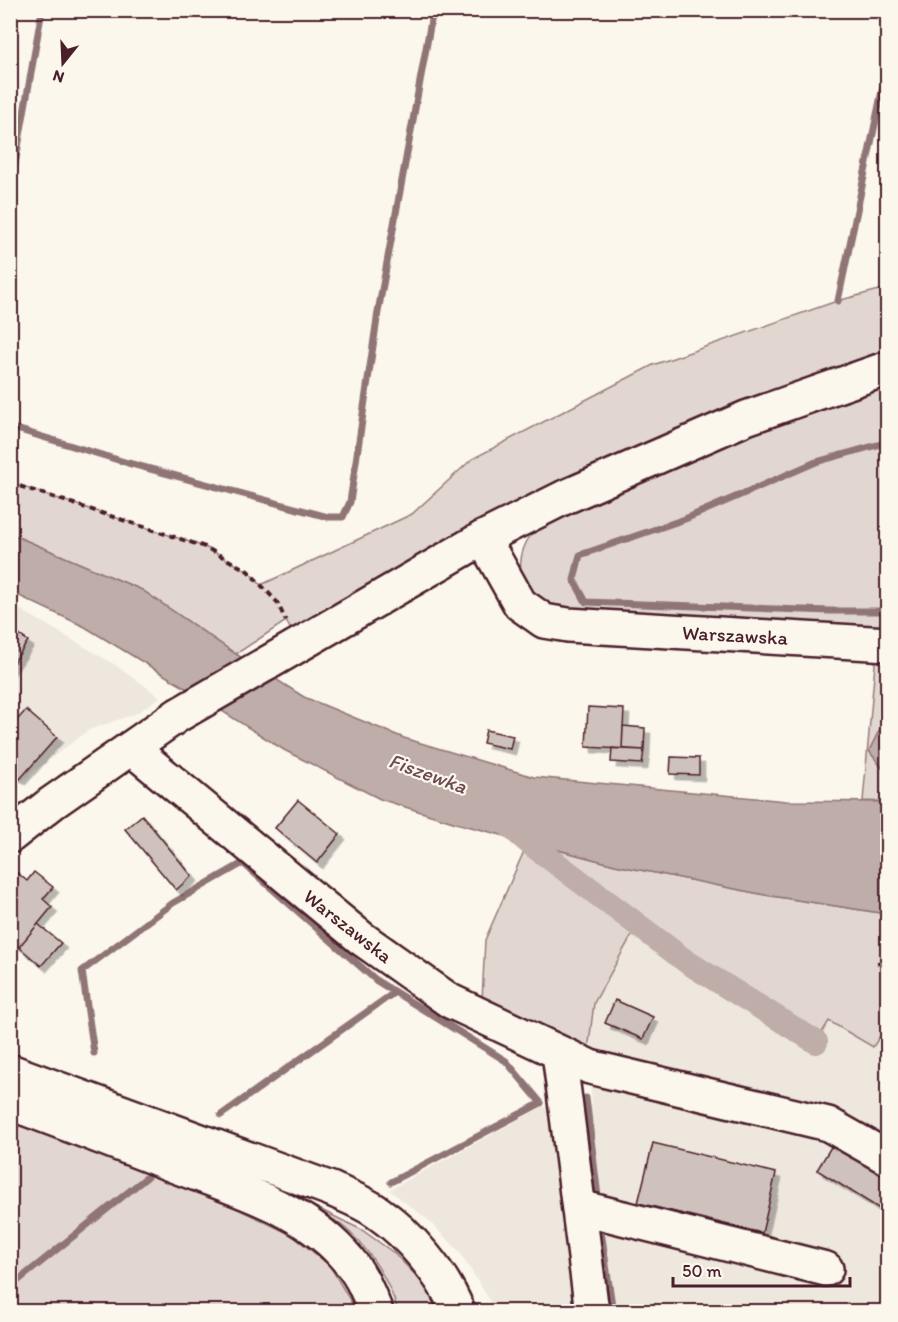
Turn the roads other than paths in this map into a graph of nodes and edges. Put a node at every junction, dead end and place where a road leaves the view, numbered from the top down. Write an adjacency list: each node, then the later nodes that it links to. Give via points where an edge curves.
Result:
1 (888, 368): 2 (main road, via 746,418 563,498)
2 (483, 538): 3 (main road, Warszawska, via 520,604 544,621); 4 (main road, via 289,641)
3 (888, 644)
4 (131, 748): 5 (main road); 6 (main road, Warszawska, via 361,938 450,1001)
5 (15, 823)
6 (559, 1053): 9 (main road, Warszawska, via 590,1067 828,1124); 10 (main road)
7 (10, 1071): 13 (main road, via 331,1188 376,1212 432,1266)
8 (10, 1103): 12 (main road, via 292,1214 341,1251 363,1278)
9 (888, 1158)
10 (579, 1207): 11 (main road); 14 (main road)
11 (826, 1269)
12 (376, 1311)
13 (458, 1311)
14 (592, 1311)

